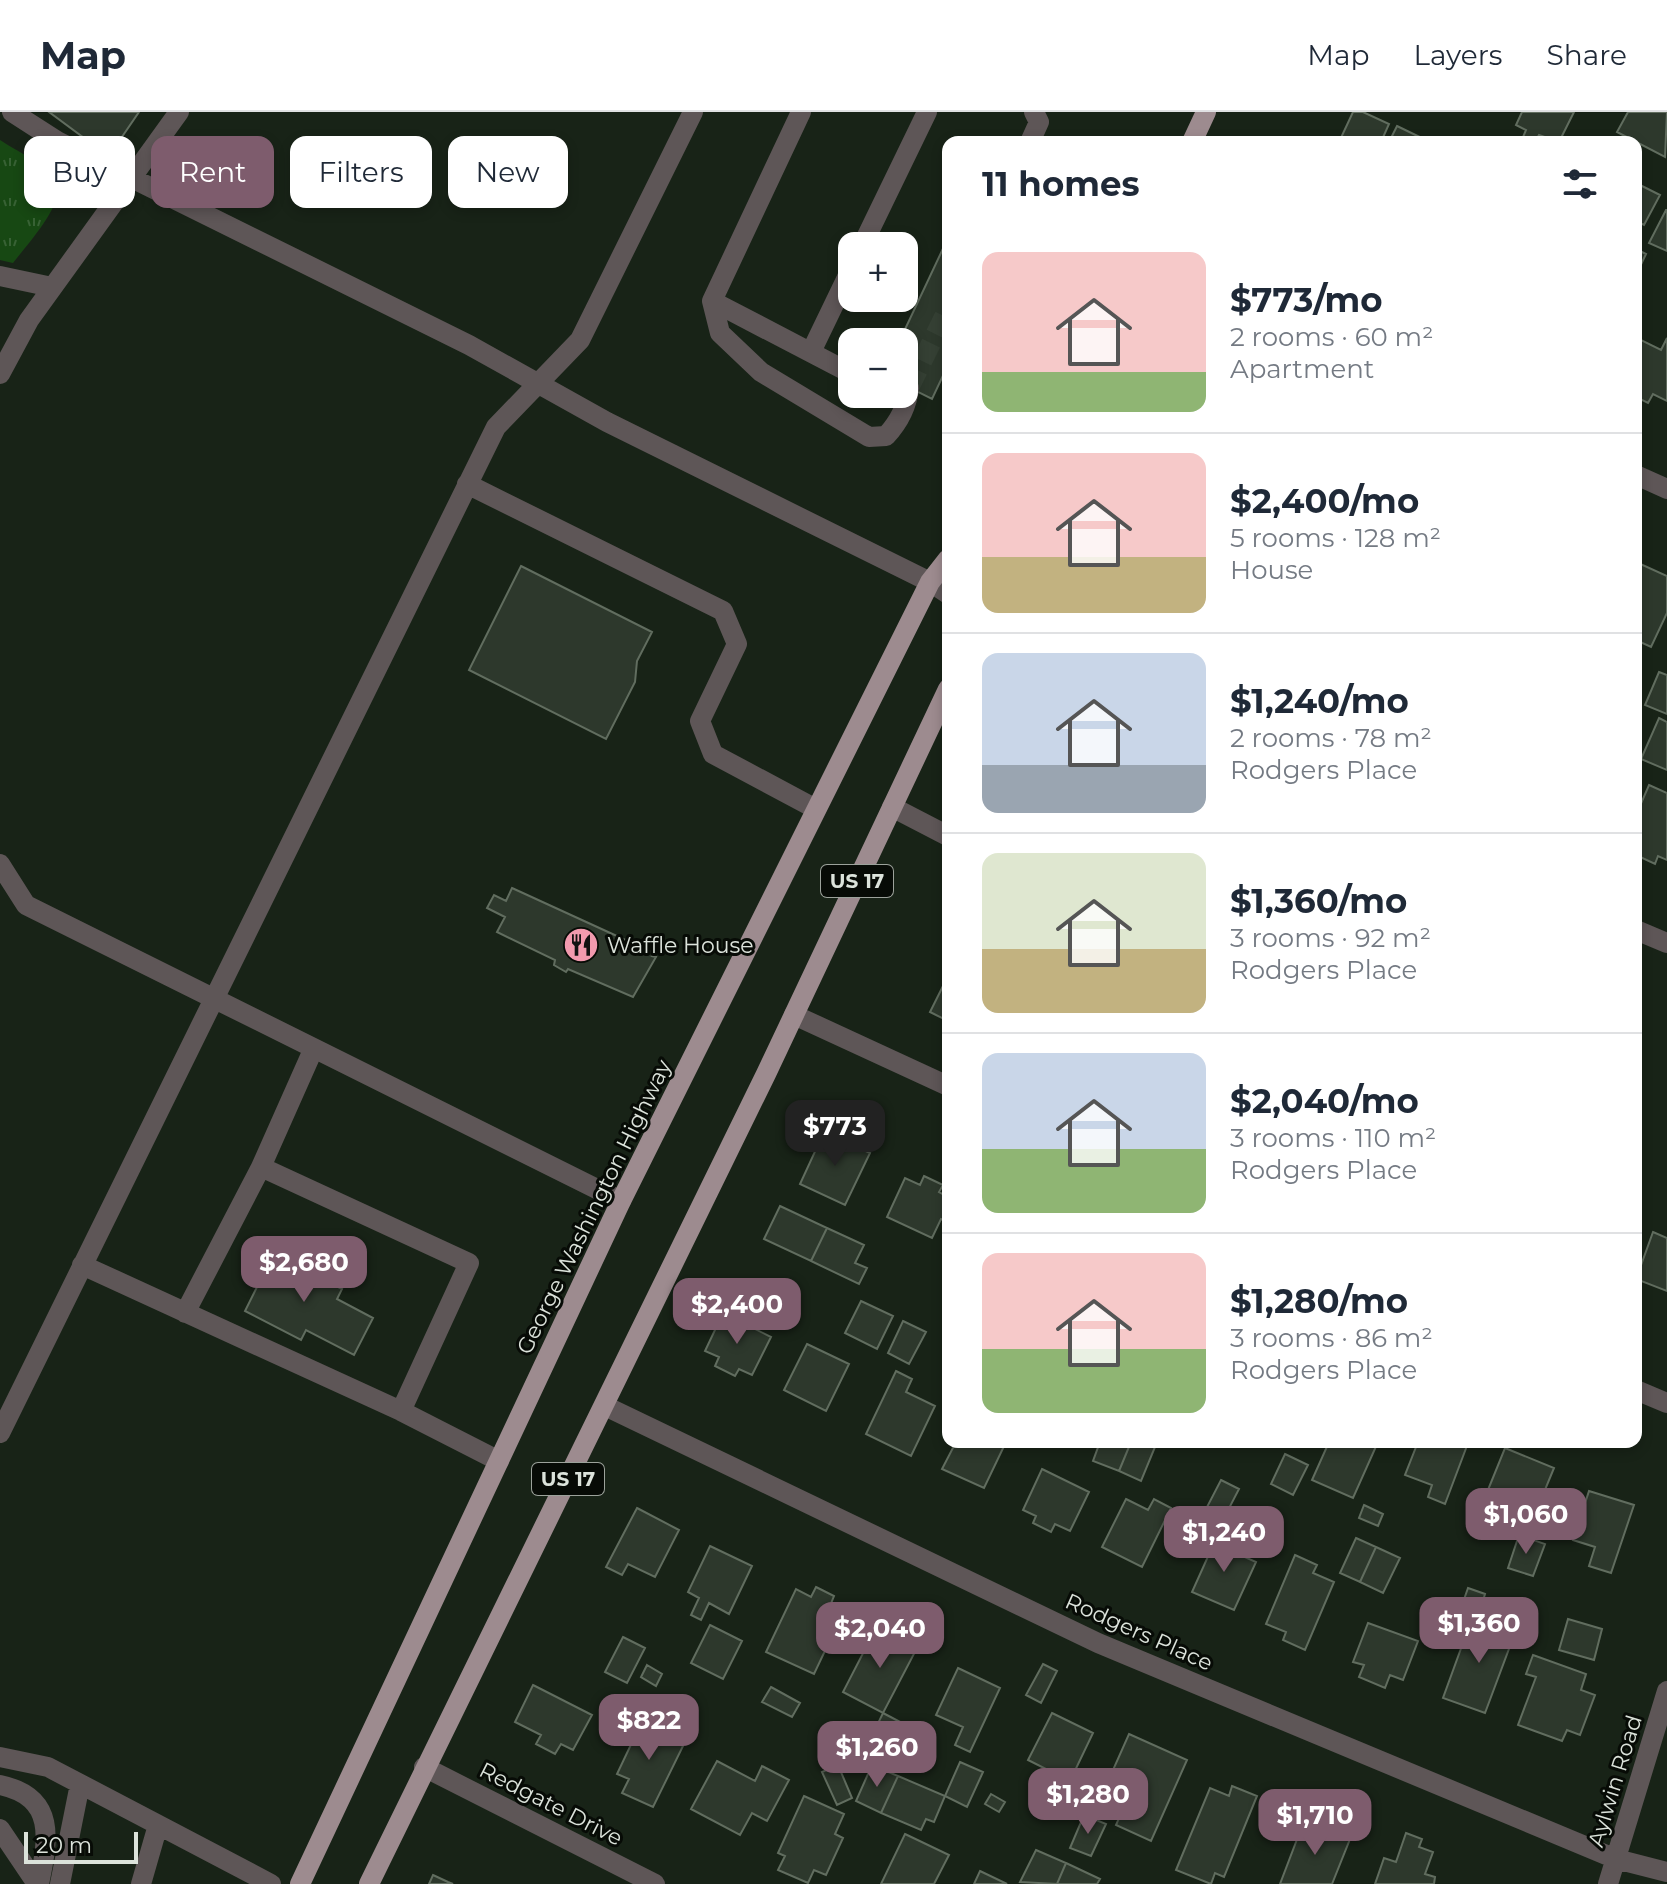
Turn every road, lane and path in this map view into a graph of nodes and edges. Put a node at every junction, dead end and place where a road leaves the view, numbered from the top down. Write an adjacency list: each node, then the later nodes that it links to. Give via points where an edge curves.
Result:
1 (12, 112): 8 (street)
2 (179, 112): 11 (street)
3 (693, 112): 22 (street, via 580,340)
4 (801, 112): 18 (street)
5 (927, 112): 14 (street)
6 (1034, 112): 9 (street, via 1039,122)
7 (1206, 112): 10 (main road)
8 (49, 136)
9 (1033, 136)
10 (1195, 136)
11 (135, 176)
12 (135, 180): 22 (street)
13 (111, 208): 16 (street)
14 (869, 232)
15 (0, 276): 16 (street)
16 (52, 287): 21 (street)
17 (838, 296): 19 (street)
18 (712, 301): 19 (street); 23 (street, via 720,333 761,372 869,437 886,436)
19 (811, 352): 20 (street)
20 (838, 366)
21 (0, 374)
22 (538, 384): 25 (street, via 496,427); 28 (street)
23 (897, 408)
24 (1642, 478): 26 (street)
25 (467, 484): 32 (street, via 723,611 737,644 700,721 713,754); 37 (street)
26 (1667, 489)
27 (942, 567): 28 (main road, George Washington Highway / US 17)
28 (930, 582): 29 (street); 32 (main road, George Washington Highway / US 17)
29 (942, 590)
30 (942, 702): 31 (main road, US 17)
31 (892, 807): 33 (street); 38 (main road, US 17)
32 (816, 809): 42 (main road, George Washington Highway / US 17)
33 (942, 833)
34 (0, 864): 37 (street, via 26,905)
35 (1642, 933): 36 (street)
36 (1667, 943)
37 (213, 1000): 39 (street); 43 (street)
38 (794, 1015): 40 (street); 47 (main road, US 17)
39 (313, 1050): 41 (street); 42 (street)
40 (942, 1083)
41 (261, 1167): 44 (street); 48 (street, via 469,1263)
42 (621, 1201): 50 (main road, George Washington Highway / US 17)
43 (82, 1265): 44 (street); 49 (street)
44 (185, 1313): 48 (street)
45 (1642, 1393): 46 (street)
46 (1667, 1403)
47 (605, 1406): 53 (main road, US 17); 58 (street, Rodgers Place, via 1098,1643)
48 (401, 1411): 50 (street)
49 (0, 1433)
50 (499, 1461): 64 (main road, George Washington Highway / US 17)
51 (1667, 1691): 58 (street, Aylwin Road)
52 (0, 1757): 54 (street, via 48,1767)
53 (424, 1767): 65 (main road, US 17); 66 (street, Redgate Drive)
54 (80, 1784): 56 (street); 61 (street)
55 (0, 1785): 60 (street, via 36,1803 46,1820)
56 (158, 1825): 62 (street); 63 (street)
57 (0, 1829): 60 (street)
58 (1616, 1859): 59 (street, Rodgers Place); 67 (street, Aylwin Road)
59 (1667, 1872)
60 (38, 1884)
61 (60, 1884)
62 (141, 1884)
63 (271, 1884)
64 (300, 1884)
65 (369, 1884)
66 (655, 1884)
67 (1608, 1884)

